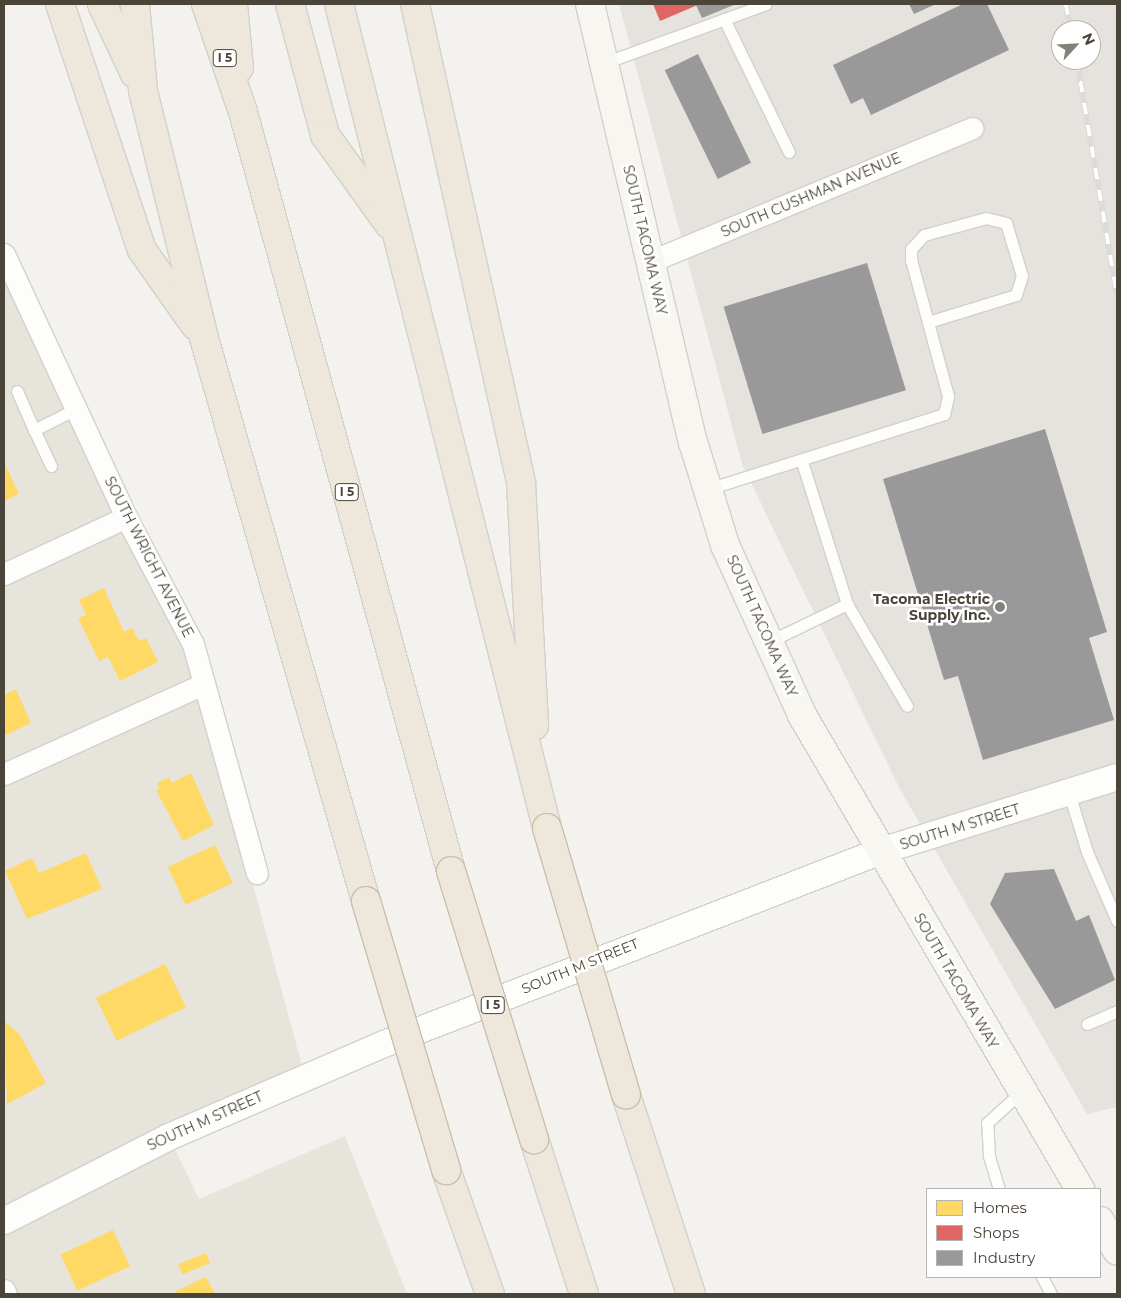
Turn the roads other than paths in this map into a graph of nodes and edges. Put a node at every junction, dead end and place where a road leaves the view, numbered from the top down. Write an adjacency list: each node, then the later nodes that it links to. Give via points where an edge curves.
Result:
1 (60, 4): 21 (highway, via 142,250)
2 (102, 4): 13 (highway)
3 (135, 4): 13 (highway)
4 (206, 4): 14 (highway, I 5)
5 (233, 4): 14 (highway)
6 (290, 4): 17 (highway, via 325,135)
7 (339, 4): 17 (highway)
8 (415, 4): 36 (highway, via 521,483)
9 (590, 4): 12 (main road, SOUTH TACOMA WAY)
10 (761, 5): 11 (lane)
11 (724, 19): 12 (lane); 16 (lane)
12 (604, 63): 19 (main road, SOUTH TACOMA WAY)
13 (143, 91): 21 (highway)
14 (243, 112): 53 (highway, I 5, bridge, via 451,871)
15 (972, 128): 19 (street, SOUTH CUSHMAN AVENUE)
16 (789, 152)
17 (397, 235): 36 (highway)
18 (4, 254): 23 (street, SOUTH WRIGHT AVENUE)
19 (649, 262): 27 (main road, SOUTH TACOMA WAY)
20 (928, 322): 20 (lane, via 911,260 916,240 986,218 1006,223 1022,276 1016,295); 25 (lane, via 948,396 944,414)
21 (204, 338): 52 (highway, bridge, via 446,1170)
22 (17, 392): 24 (lane)
23 (76, 408): 24 (lane); 28 (street, SOUTH WRIGHT AVENUE)
24 (34, 430): 26 (lane)
25 (802, 462): 27 (lane); 30 (lane)
26 (51, 466)
27 (708, 489): 31 (main road, SOUTH TACOMA WAY, via 725,545)
28 (126, 517): 29 (street); 32 (street, SOUTH WRIGHT AVENUE, via 193,644)
29 (4, 574)
30 (847, 604): 31 (lane); 33 (lane)
31 (767, 642): 38 (main road, SOUTH TACOMA WAY, via 802,715)
32 (203, 684): 34 (street); 39 (street, SOUTH WRIGHT AVENUE)
33 (908, 706)
34 (4, 774)
35 (1110, 780): 37 (street, SOUTH M STREET)
36 (537, 787): 54 (highway, bridge, via 626,1095)
37 (1069, 793): 38 (street, SOUTH M STREET); 40 (lane, via 1087,852)
38 (881, 851): 43 (main road, SOUTH TACOMA WAY); 46 (street, SOUTH M STREET, via 305,1076 117,1161)
39 (257, 873)
40 (1117, 920)
41 (1117, 1011): 42 (lane)
42 (1087, 1024)
43 (1021, 1092): 44 (lane, via 987,1123 989,1156); 45 (main road, SOUTH TACOMA WAY)
44 (999, 1188)
45 (1079, 1188)
46 (4, 1221)
47 (1101, 1223): 48 (main road)
48 (1117, 1250)
49 (1043, 1278): 55 (lane)
50 (4, 1290): 51 (street)
51 (6, 1294)
52 (490, 1294)
53 (584, 1294)
54 (691, 1294)
55 (1051, 1294)

